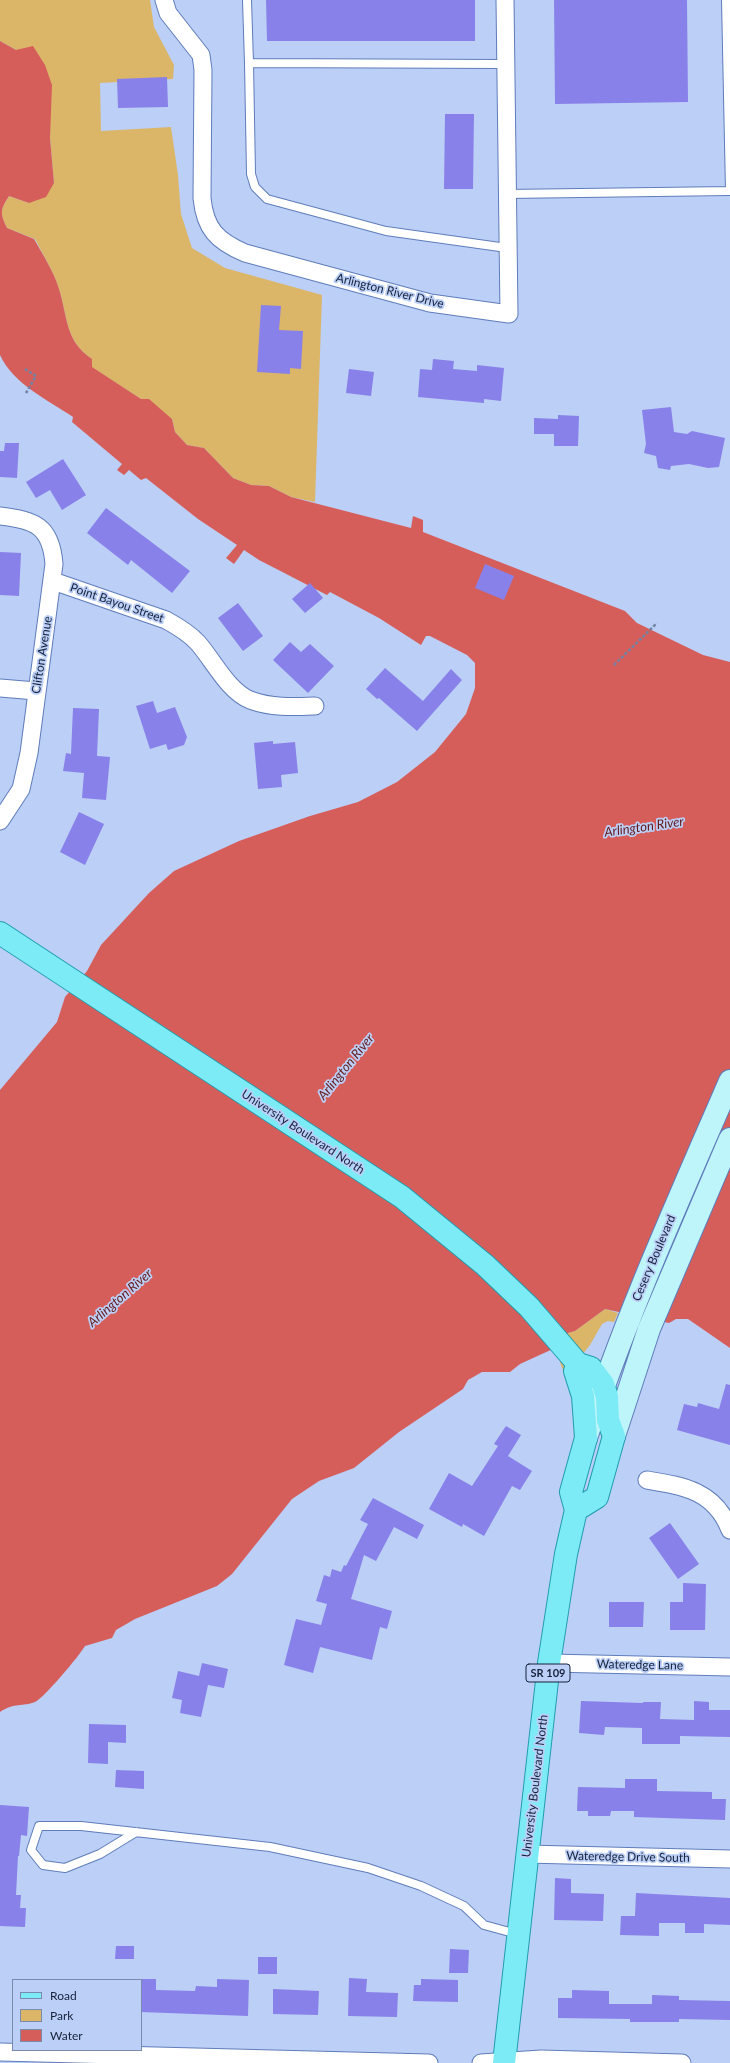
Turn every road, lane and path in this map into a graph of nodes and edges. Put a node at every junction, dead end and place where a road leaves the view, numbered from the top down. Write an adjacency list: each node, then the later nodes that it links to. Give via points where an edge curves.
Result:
1 (164, 0): 8 (street, Arlington River Drive, via 168,13 201,55 204,212 209,226 217,237 230,247 430,303 509,314)
2 (247, 0): 5 (lane)
3 (505, 0): 6 (street, Arlington River Drive)
4 (726, 0): 7 (lane, via 730,191)
5 (249, 63): 6 (lane); 8 (lane, via 251,174 256,187 267,199 386,231)
6 (505, 64): 7 (street, Arlington River Drive)
7 (506, 194): 8 (street, Arlington River Drive)
8 (507, 248)
9 (25, 369): 10 (path, via 36,376)
10 (26, 392)
11 (0, 516): 12 (street, Clifton Avenue, via 33,522 45,533 53,546)
12 (53, 581): 16 (street, Clifton Avenue); 17 (street, Point Bayou Street, via 166,620 183,630 198,643 225,679 249,699 279,707)
13 (658, 623): 14 (path)
14 (614, 665)
15 (0, 688): 16 (street)
16 (36, 691): 18 (street, Clifton Avenue, via 29,753 21,789)
17 (314, 706)
18 (0, 821)
19 (0, 933): 22 (main road, University Boulevard North, via 402,1197 485,1265 529,1307)
20 (730, 1081): 23 (main road, Cesery Boulevard / SR 109)
21 (730, 1139): 24 (main road, Cesery Boulevard, via 649,1329)
22 (578, 1364): 23 (main road, University Boulevard North, via 591,1368); 25 (main road, University Boulevard North, via 576,1371 583,1396)
23 (603, 1384): 24 (main road, University Boulevard North, via 607,1397 608,1420); 25 (main road, Cesery Boulevard / SR 109)
24 (614, 1436): 27 (main road, via 597,1497)
25 (586, 1438): 27 (main road, University Boulevard North / SR 109, via 571,1492)
26 (647, 1480): 28 (street, via 682,1486 699,1493 714,1504)
27 (576, 1510): 29 (main road, University Boulevard North / SR 109, via 566,1554)
28 (730, 1530)
29 (549, 1663): 30 (street, Wateredge Lane); 32 (main road, University Boulevard North / SR 109)
30 (730, 1667)
31 (136, 1832): 31 (lane, via 81,1826 39,1826 32,1850 43,1865 65,1868 100,1854); 34 (lane, via 270,1847 368,1868 421,1886 464,1906 484,1925)
32 (526, 1854): 33 (street, Wateredge Drive South); 34 (main road, University Boulevard North / SR 109)
33 (730, 1859)
34 (518, 1934): 36 (main road, University Boulevard North / SR 109)
35 (0, 2052): 37 (street)
36 (504, 2062): 38 (street); 39 (street, via 541,2059)
37 (429, 2063)
38 (481, 2063)
39 (682, 2063)

